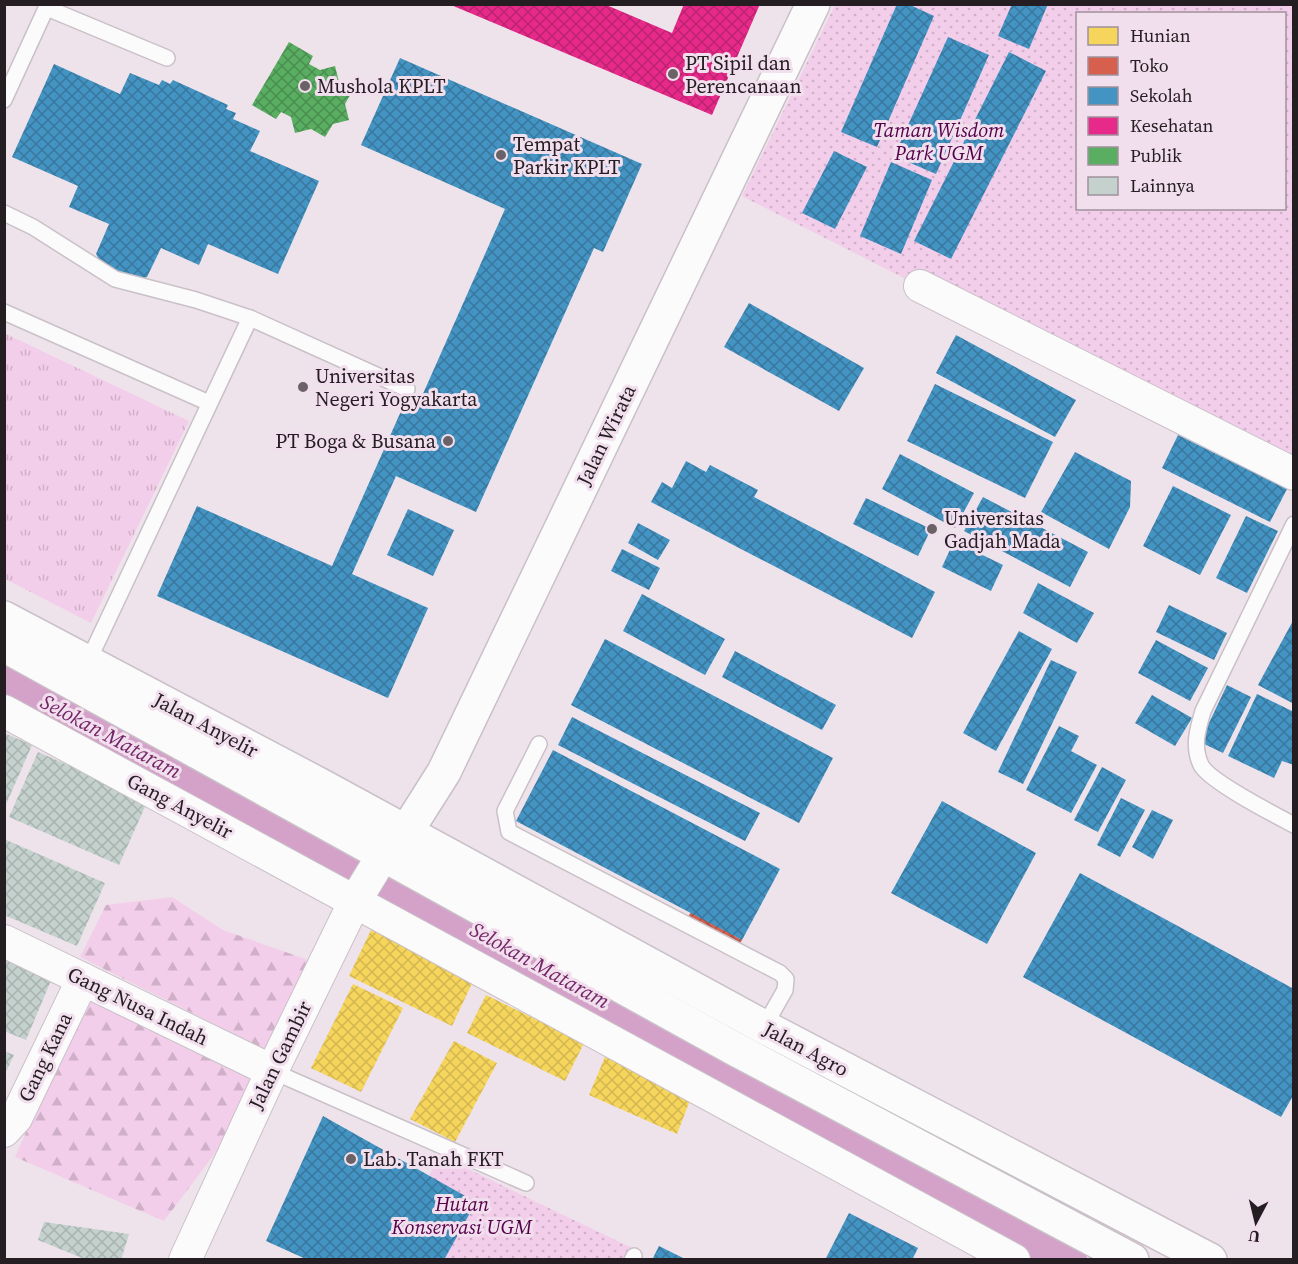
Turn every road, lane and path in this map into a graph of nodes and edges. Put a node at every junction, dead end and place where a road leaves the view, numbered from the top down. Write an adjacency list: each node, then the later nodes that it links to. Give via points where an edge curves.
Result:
1 (813, 4): 19 (main road, Jalan Wirata, via 449,761)
2 (48, 6): 3 (lane); 4 (lane)
3 (166, 58)
4 (4, 100)
5 (4, 213): 8 (lane, via 115,279)
6 (921, 286): 11 (street)
7 (4, 312): 10 (lane)
8 (250, 318): 9 (lane); 10 (lane)
9 (407, 389)
10 (209, 403): 15 (lane)
11 (1293, 474)
12 (1293, 524): 18 (lane, via 1203,711 1195,738 1201,766 1234,792)
13 (4, 618): 15 (main road, Jalan Anyelir)
14 (4, 645): 15 (main road, Jalan Anyelir)
15 (83, 673): 19 (main road, Jalan Anyelir); 20 (main road, Jalan Anyelir)
16 (4, 711): 21 (street, Gang Anyelir)
17 (539, 744): 24 (lane, via 505,811 509,832 780,973 786,979 785,990)
18 (1293, 825)
19 (406, 832): 20 (main road, Jalan Wirata); 24 (main road, Jalan Agro)
20 (379, 860): 21 (street, Jalan Gambir); 30 (main road, Jalan Agro)
21 (357, 898): 25 (street, Jalan Gambir); 29 (street, Gang Anyelir)
22 (4, 941): 23 (street, Gang Nusa Indah)
23 (83, 979): 25 (street, Gang Nusa Indah); 26 (street, Gang Kana, via 16,1118)
24 (764, 1027): 31 (main road, Jalan Agro)
25 (272, 1071): 27 (lane); 28 (street, Jalan Gambir)
26 (4, 1131)
27 (526, 1183)
28 (185, 1260)
29 (1014, 1260)
30 (1132, 1260)
31 (1210, 1260)

